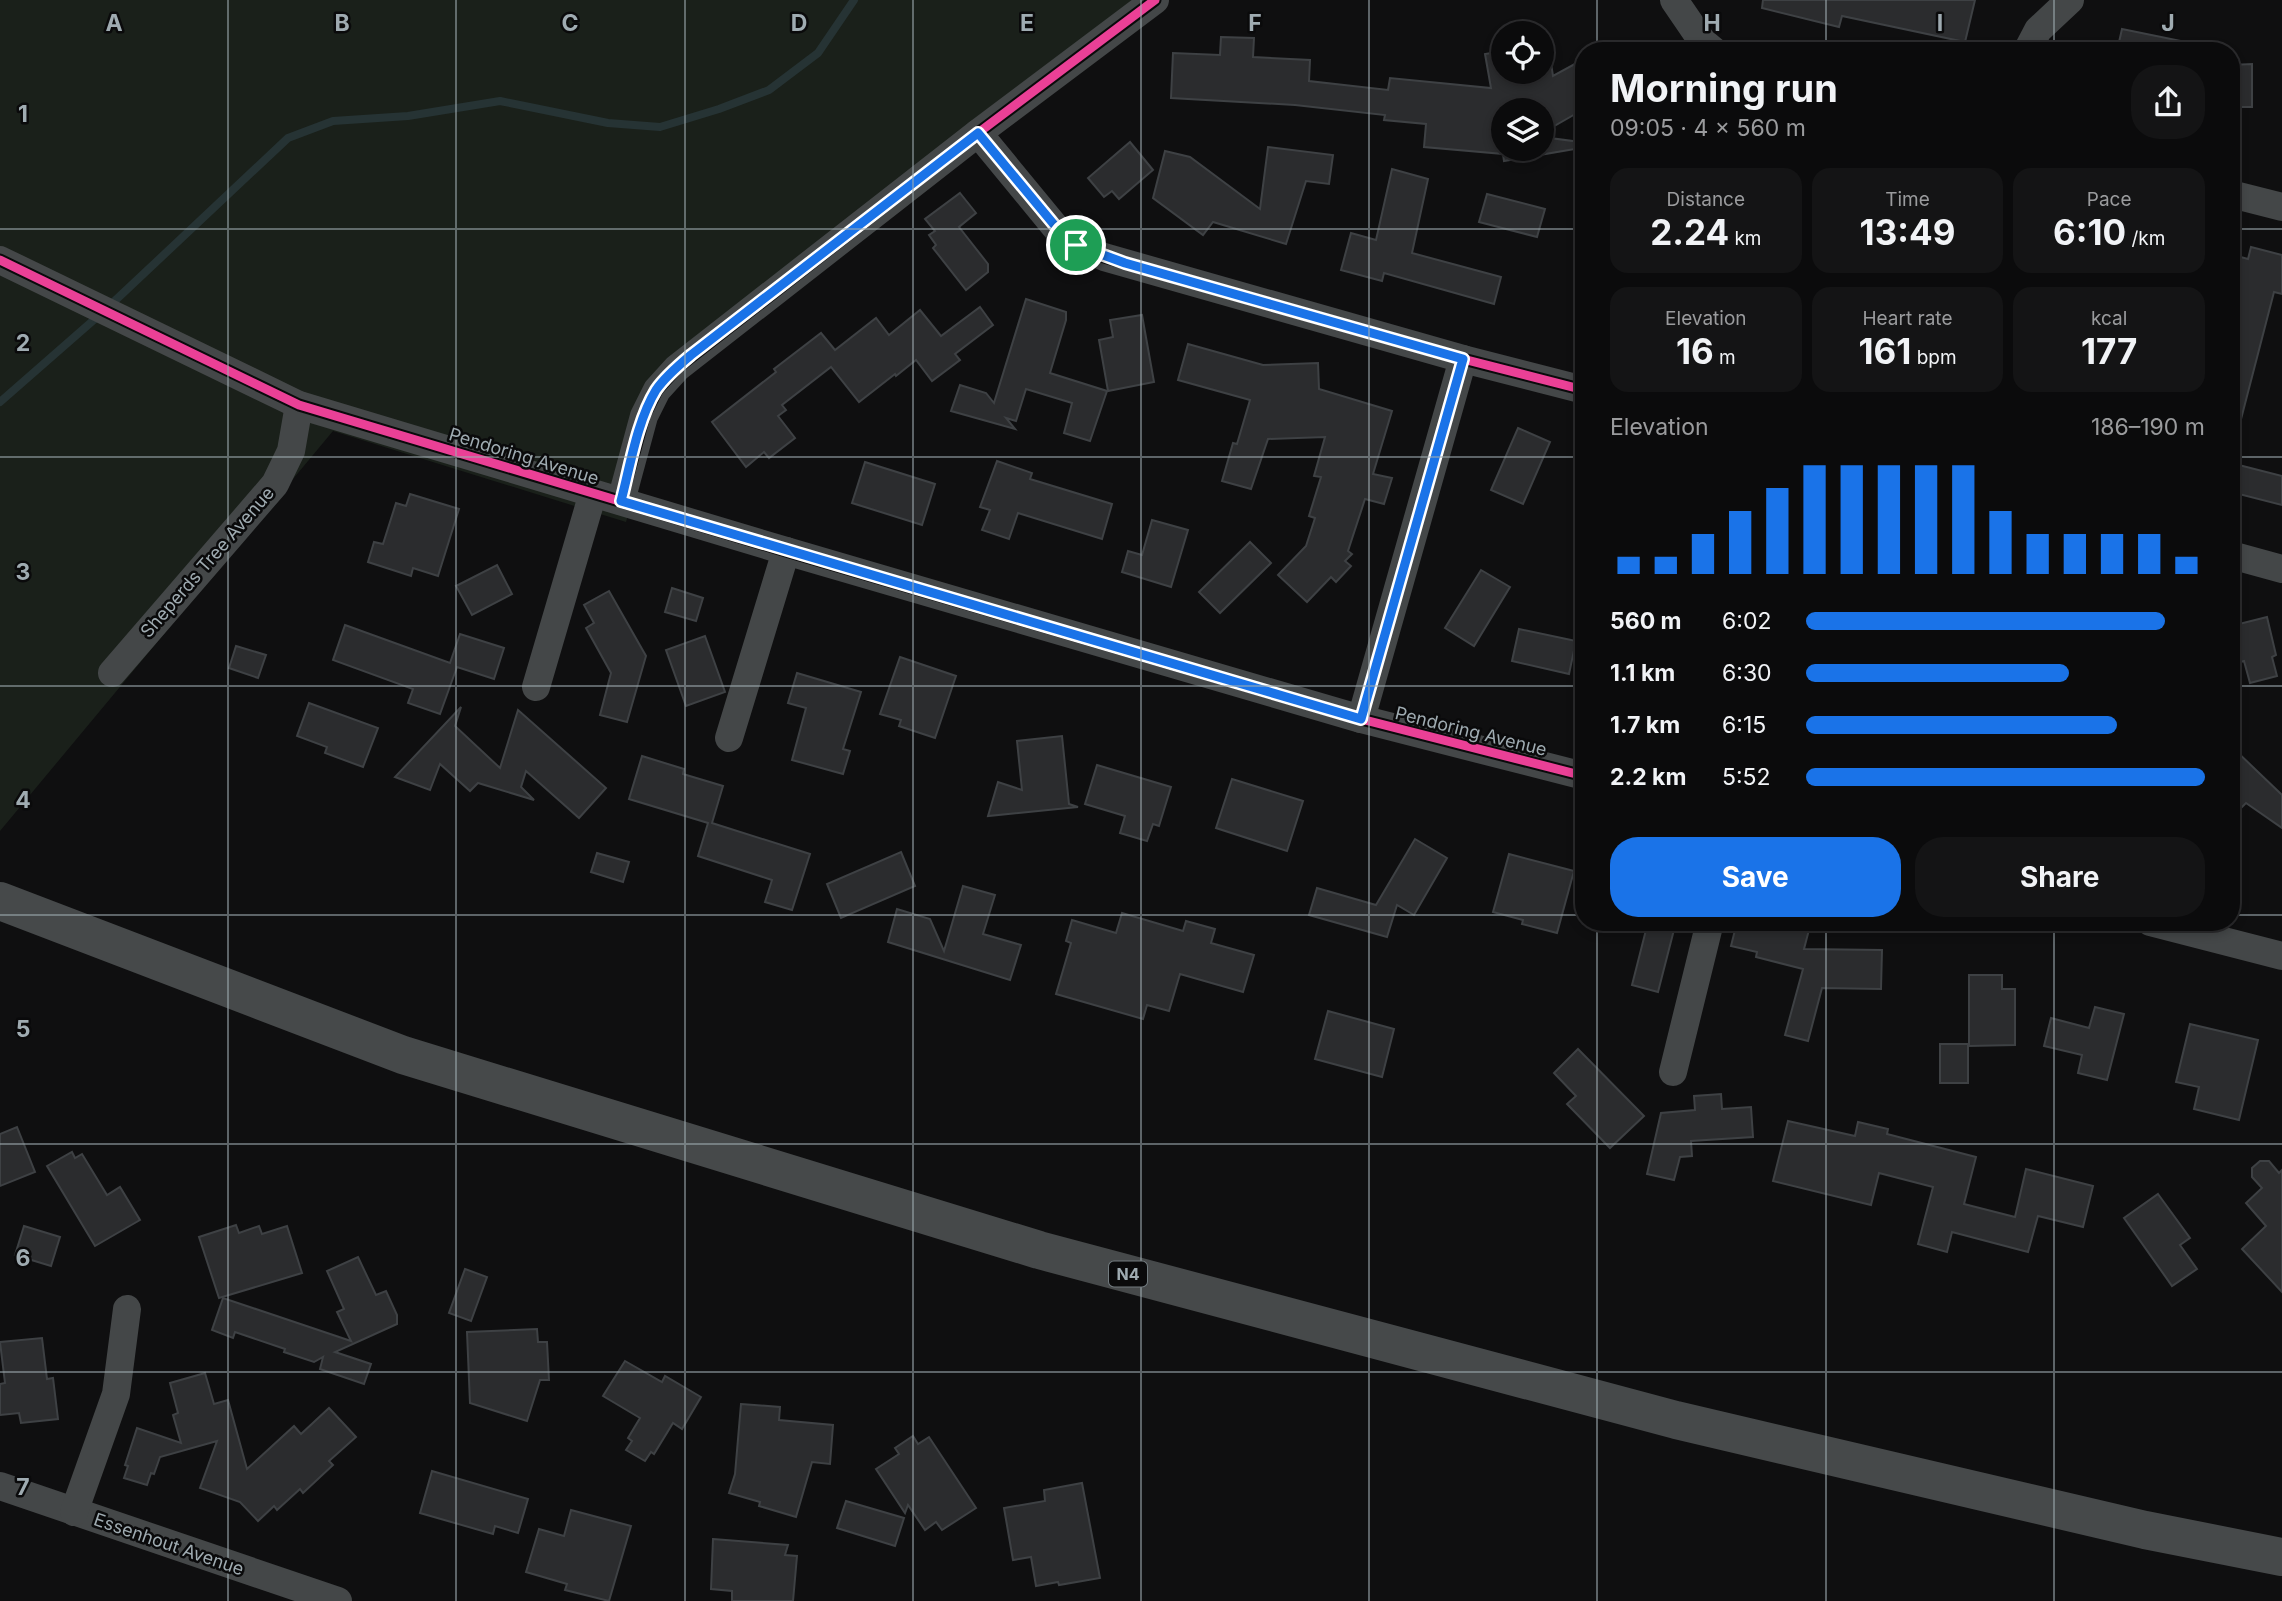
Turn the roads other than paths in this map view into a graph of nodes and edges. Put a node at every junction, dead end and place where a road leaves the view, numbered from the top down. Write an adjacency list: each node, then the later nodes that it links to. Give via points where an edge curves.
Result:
1 (1155, 0): 6 (street)
2 (1674, 0): 4 (street)
3 (2070, 0): 5 (street)
4 (1703, 42)
5 (2032, 42)
6 (978, 133): 10 (street, via 1076,245); 14 (street, via 677,368 657,390 644,416)
7 (2240, 196): 8 (street)
8 (2282, 207)
9 (0, 260): 12 (street, Pendoring Avenue)
10 (1463, 359): 11 (street); 20 (street)
11 (1575, 388)
12 (299, 405): 13 (street, Pendoring Avenue); 18 (street, Sheperds Tree Avenue, via 291,451 275,484)
13 (593, 493): 14 (street, Pendoring Avenue); 19 (street)
14 (621, 501): 15 (street, Pendoring Avenue)
15 (786, 551): 20 (street, Pendoring Avenue); 21 (street)
16 (2240, 557): 17 (street)
17 (2282, 569)
18 (112, 673)
19 (536, 687)
20 (1361, 719): 22 (street, Pendoring Avenue)
21 (729, 738)
22 (1575, 774)
23 (0, 901): 31 (highway, N4, via 403,1055 1039,1250 1676,1420 2145,1530)
24 (1708, 931): 27 (street)
25 (2185, 931): 26 (street)
26 (2282, 956)
27 (1673, 1072)
28 (127, 1310): 30 (street, via 116,1394)
29 (0, 1486): 30 (street, Essenhout Avenue)
30 (74, 1512): 32 (street, Essenhout Avenue)
31 (2282, 1557)
32 (338, 1601)

